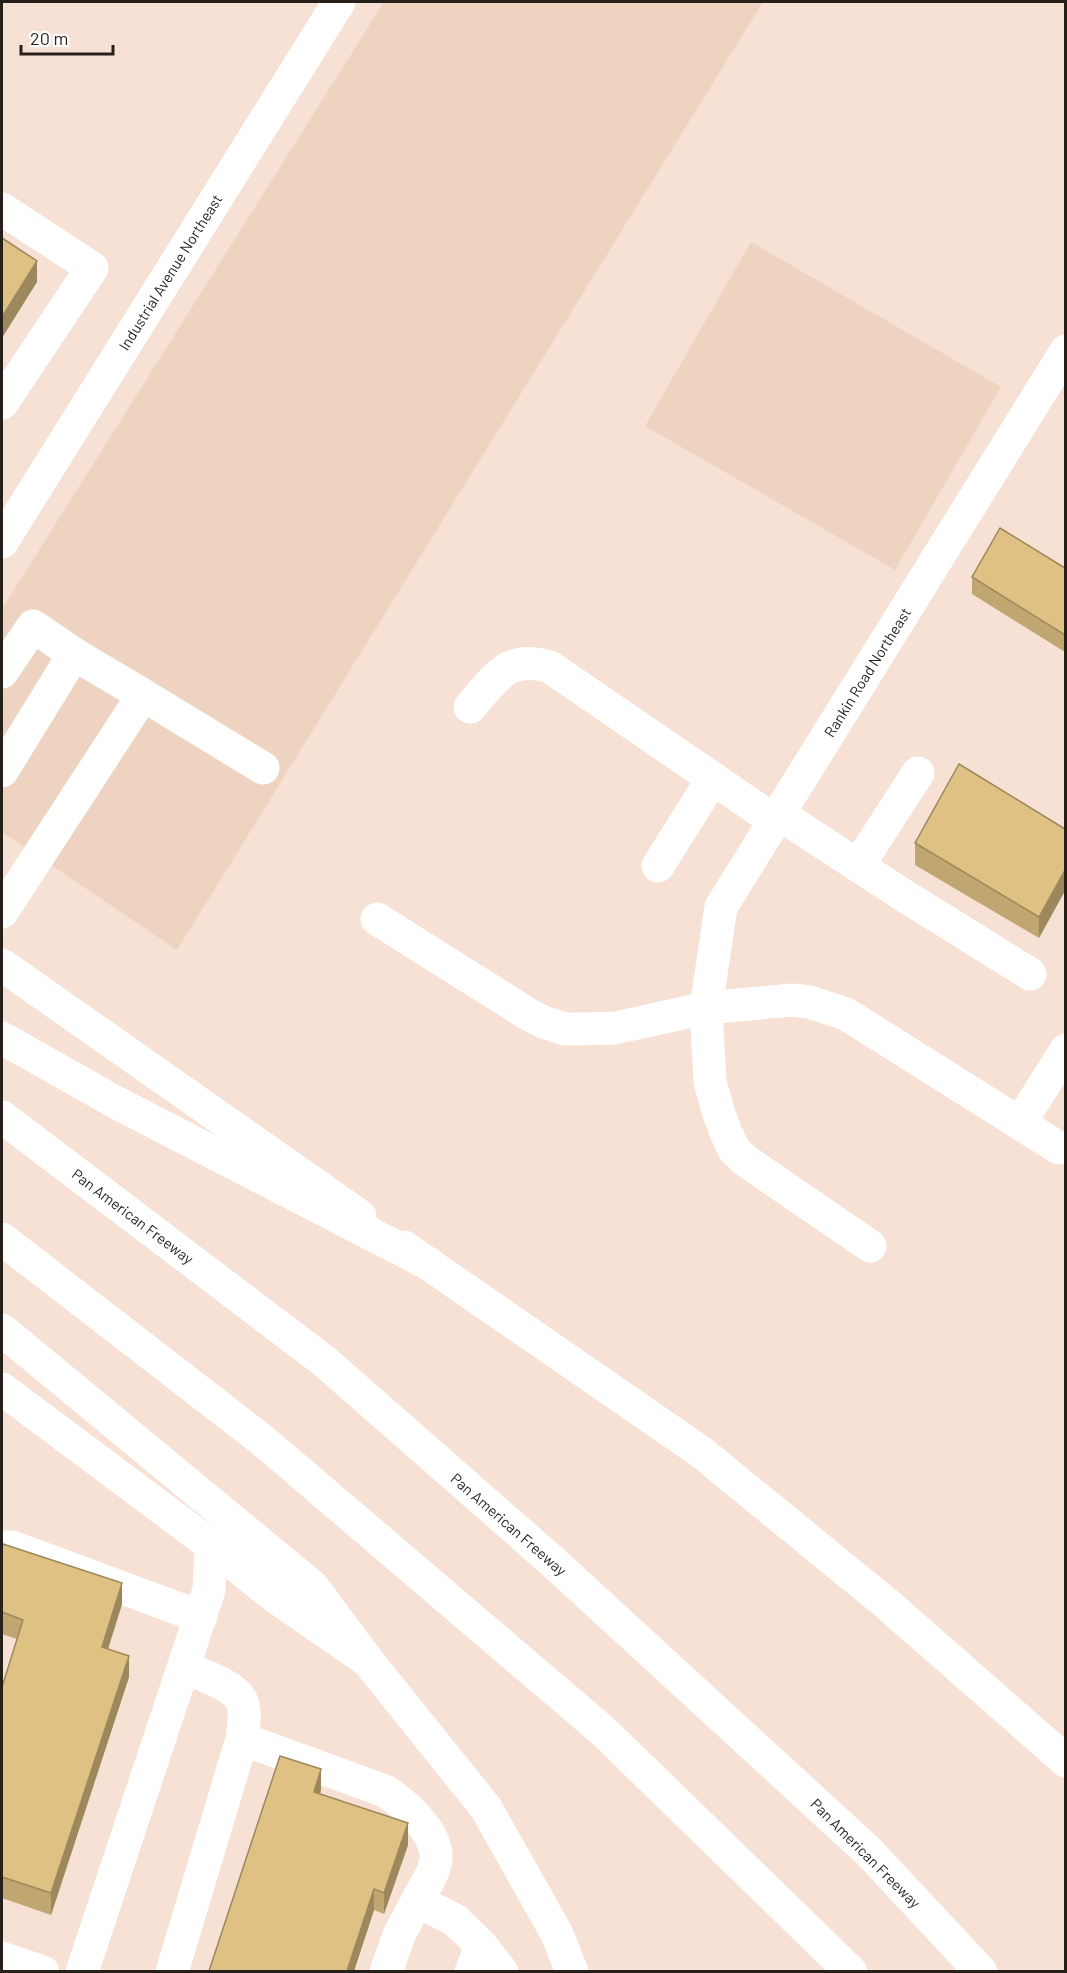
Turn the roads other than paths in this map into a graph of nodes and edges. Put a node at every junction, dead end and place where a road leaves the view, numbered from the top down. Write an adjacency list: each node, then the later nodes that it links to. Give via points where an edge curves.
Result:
1 (339, 2): 5 (main road, Industrial Avenue Northeast)
2 (2, 209): 4 (main road, via 92,268)
3 (1065, 351): 14 (main road, Rankin Road Northeast)
4 (2, 403)
5 (2, 542)
6 (74, 654): 7 (main road, via 33,626); 8 (main road); 11 (main road)
7 (2, 672)
8 (143, 695): 10 (main road); 17 (main road)
9 (470, 707): 13 (main road, via 509,667 537,663 550,667)
10 (263, 768)
11 (2, 771)
12 (918, 773): 16 (main road)
13 (713, 778): 14 (main road); 15 (main road)
14 (777, 817): 16 (main road); 21 (main road, Rankin Road Northeast, via 721,907)
15 (658, 866)
16 (858, 866): 20 (main road)
17 (2, 912)
18 (376, 919): 21 (main road, via 528,1014 565,1029 615,1028)
19 (2, 965): 29 (main road)
20 (1030, 974)
21 (706, 1008): 25 (main road, via 792,1000 846,1014); 28 (main road, Rankin Road Northeast, via 710,1082 735,1150)
22 (2, 1038): 29 (main road, via 117,1103)
23 (1065, 1050): 25 (main road)
24 (2, 1117): 49 (main road, Pan American Freeway, via 324,1361 526,1538 868,1851)
25 (1020, 1123): 26 (main road)
26 (1059, 1148)
27 (2, 1239): 48 (main road, via 262,1440 603,1731)
28 (870, 1246)
29 (429, 1264): 38 (main road, via 700,1452 887,1604)
30 (2, 1330): 36 (main road, via 313,1587)
31 (2, 1389): 32 (main road)
32 (211, 1545): 34 (main road, via 209,1590); 36 (main road, via 274,1596)
33 (2, 1547): 34 (main road, via 12,1547)
34 (201, 1617): 35 (main road)
35 (186, 1661): 37 (main road, via 241,1700); 43 (main road)
36 (368, 1661): 47 (main road, via 486,1808 557,1934)
37 (242, 1739): 39 (main road, via 399,1799 435,1844 433,1869); 44 (main road)
38 (1065, 1761)
39 (417, 1900): 41 (main road, via 455,1920); 45 (main road)
40 (2, 1958): 42 (main road)
41 (476, 1958): 46 (main road)
42 (43, 1971)
43 (82, 1971)
44 (172, 1971)
45 (386, 1971)
46 (502, 1971)
47 (572, 1971)
48 (851, 1971)
49 (981, 1971)

